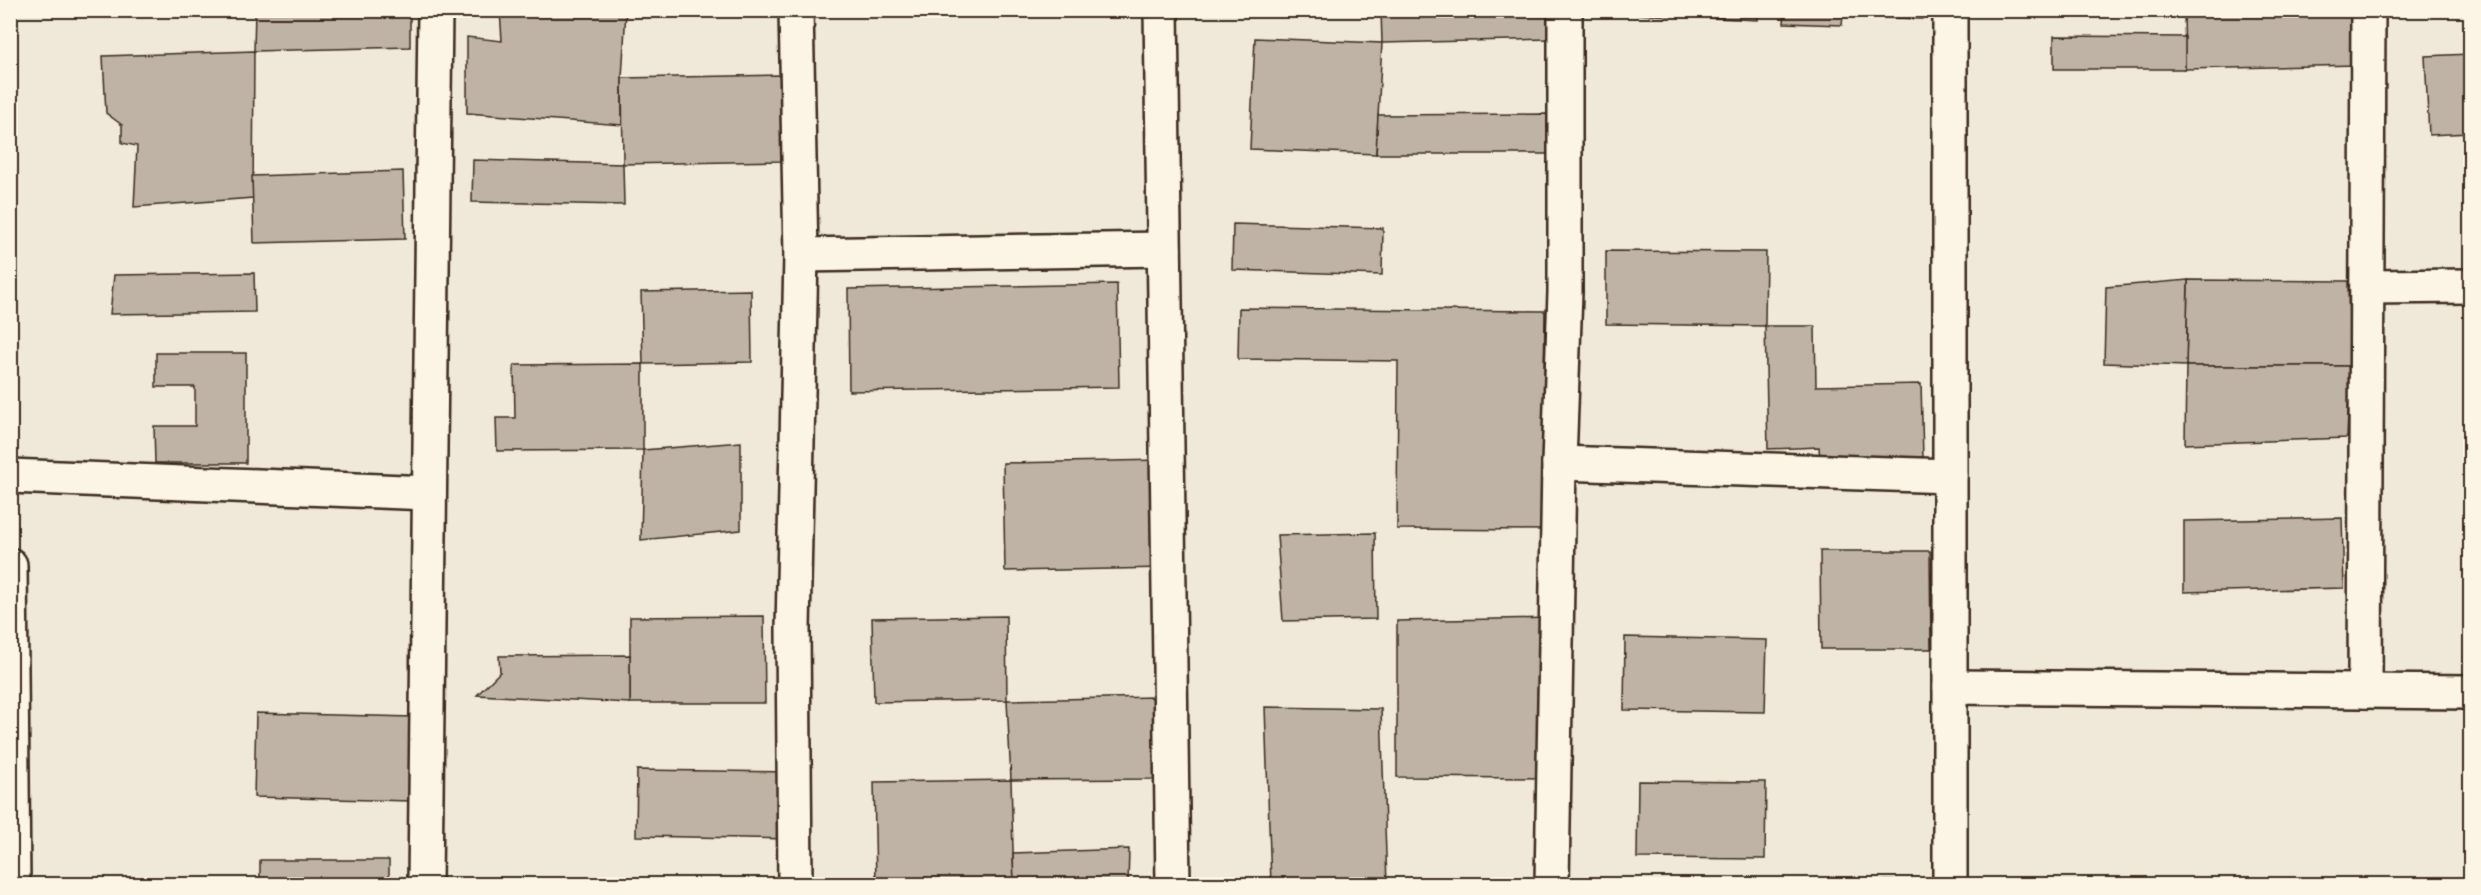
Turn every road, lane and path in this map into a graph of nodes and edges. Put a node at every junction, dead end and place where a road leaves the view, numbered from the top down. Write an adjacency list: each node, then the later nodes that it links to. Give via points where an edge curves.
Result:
1 (435, 10): 14 (street)
2 (796, 10): 8 (street)
3 (1161, 10): 7 (street)
4 (1565, 10): 11 (street, via 1565,292)
5 (1950, 10): 13 (street)
6 (2368, 10): 10 (street)
7 (1164, 249): 8 (street); 23 (street)
8 (801, 255): 22 (street, via 793,629)
9 (2470, 286): 10 (street)
10 (2367, 287): 18 (street)
11 (1559, 463): 13 (street); 24 (street)
12 (10, 476): 14 (street)
13 (1950, 476): 17 (street)
14 (429, 493): 21 (street)
15 (10, 565): 16 (street)
16 (11, 624): 20 (street)
17 (1950, 687): 18 (street); 25 (street)
18 (2365, 691): 19 (street)
19 (2470, 692)
20 (13, 885)
21 (425, 885)
22 (795, 885)
23 (1173, 885)
24 (1552, 885)
25 (1950, 885)

